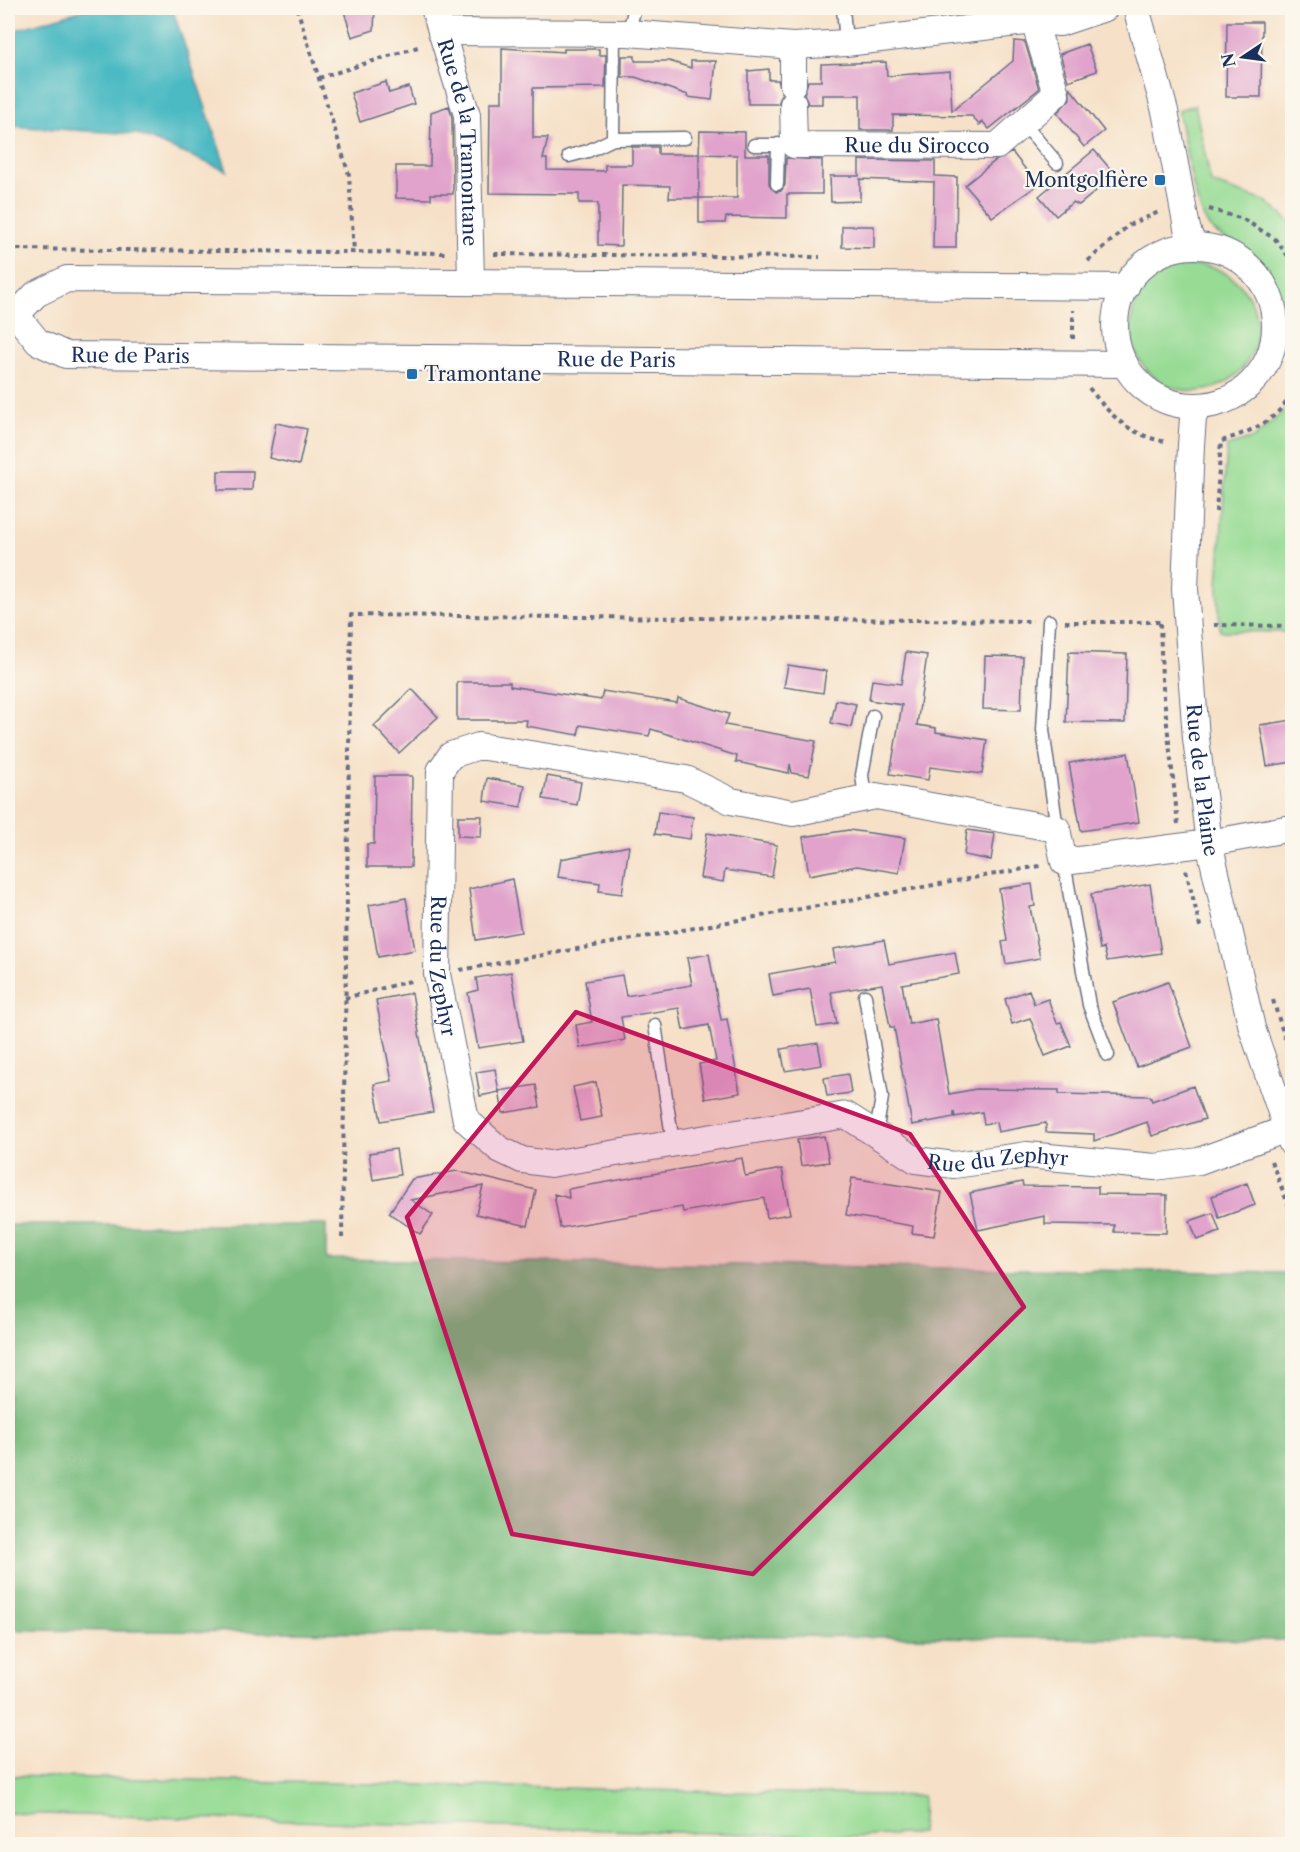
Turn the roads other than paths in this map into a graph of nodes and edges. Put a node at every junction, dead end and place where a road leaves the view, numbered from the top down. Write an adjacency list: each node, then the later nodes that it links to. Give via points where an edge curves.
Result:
1 (434, 8): 8 (street, Rue de la Tramontane)
2 (635, 8): 9 (lane)
3 (843, 8): 10 (lane)
4 (1105, 8): 7 (street, via 1060,23)
5 (1136, 8): 20 (street, via 1165,111)
6 (978, 18): 7 (street); 10 (street)
7 (1034, 21): 12 (street, Rue du Sirocco, via 1056,94)
8 (441, 32): 9 (street); 21 (street, Rue de la Tramontane, via 467,115)
9 (621, 33): 11 (street); 14 (lane)
10 (846, 43): 11 (street)
11 (793, 46): 16 (street, via 793,94)
12 (1023, 123): 16 (street, Rue du Sirocco, via 997,146); 18 (lane)
13 (685, 138): 14 (lane)
14 (614, 139): 17 (lane)
15 (754, 144): 16 (lane)
16 (786, 145): 19 (lane)
17 (569, 156)
18 (1057, 163)
19 (777, 184)
20 (1193, 246): 22 (street, via 1157,256 1139,269); 24 (street, via 1224,251 1246,264 1263,282 1272,305)
21 (471, 281): 22 (street, Rue de Paris, via 1079,274); 23 (street, Rue de Paris, via 66,279 36,294)
22 (1126, 287): 25 (street, via 1117,309 1116,332)
23 (12, 315): 25 (street, Rue de Paris, via 38,342 66,355)
24 (1282, 357): 26 (street, via 1243,391 1222,402)
25 (1125, 364): 26 (street, via 1150,392 1173,403)
26 (1198, 406): 32 (street, Rue de la Plaine, via 1191,445 1185,589 1196,738)
27 (1049, 621): 31 (lane, via 1043,730)
28 (873, 716): 29 (lane, via 862,775)
29 (865, 798): 31 (street, Rue du Zephyr, via 876,796); 39 (street, Rue du Zephyr, via 793,813 730,801 686,779 479,746 451,755 440,771 437,974 466,1120 499,1149 522,1160 550,1164)
30 (1293, 828): 32 (street)
31 (1057, 829): 33 (street)
32 (1209, 843): 33 (street); 37 (street, Rue de la Plaine, via 1252,1028)
33 (1064, 862): 36 (lane, via 1089,1005)
34 (865, 996): 38 (lane, via 882,1097)
35 (655, 1025): 39 (lane)
36 (1108, 1055)
37 (1290, 1133): 38 (street, Rue du Zephyr, via 1199,1161 1155,1167 1027,1155 954,1165 916,1160)
38 (876, 1134): 39 (street, Rue du Zephyr, via 846,1115)
39 (673, 1143)

